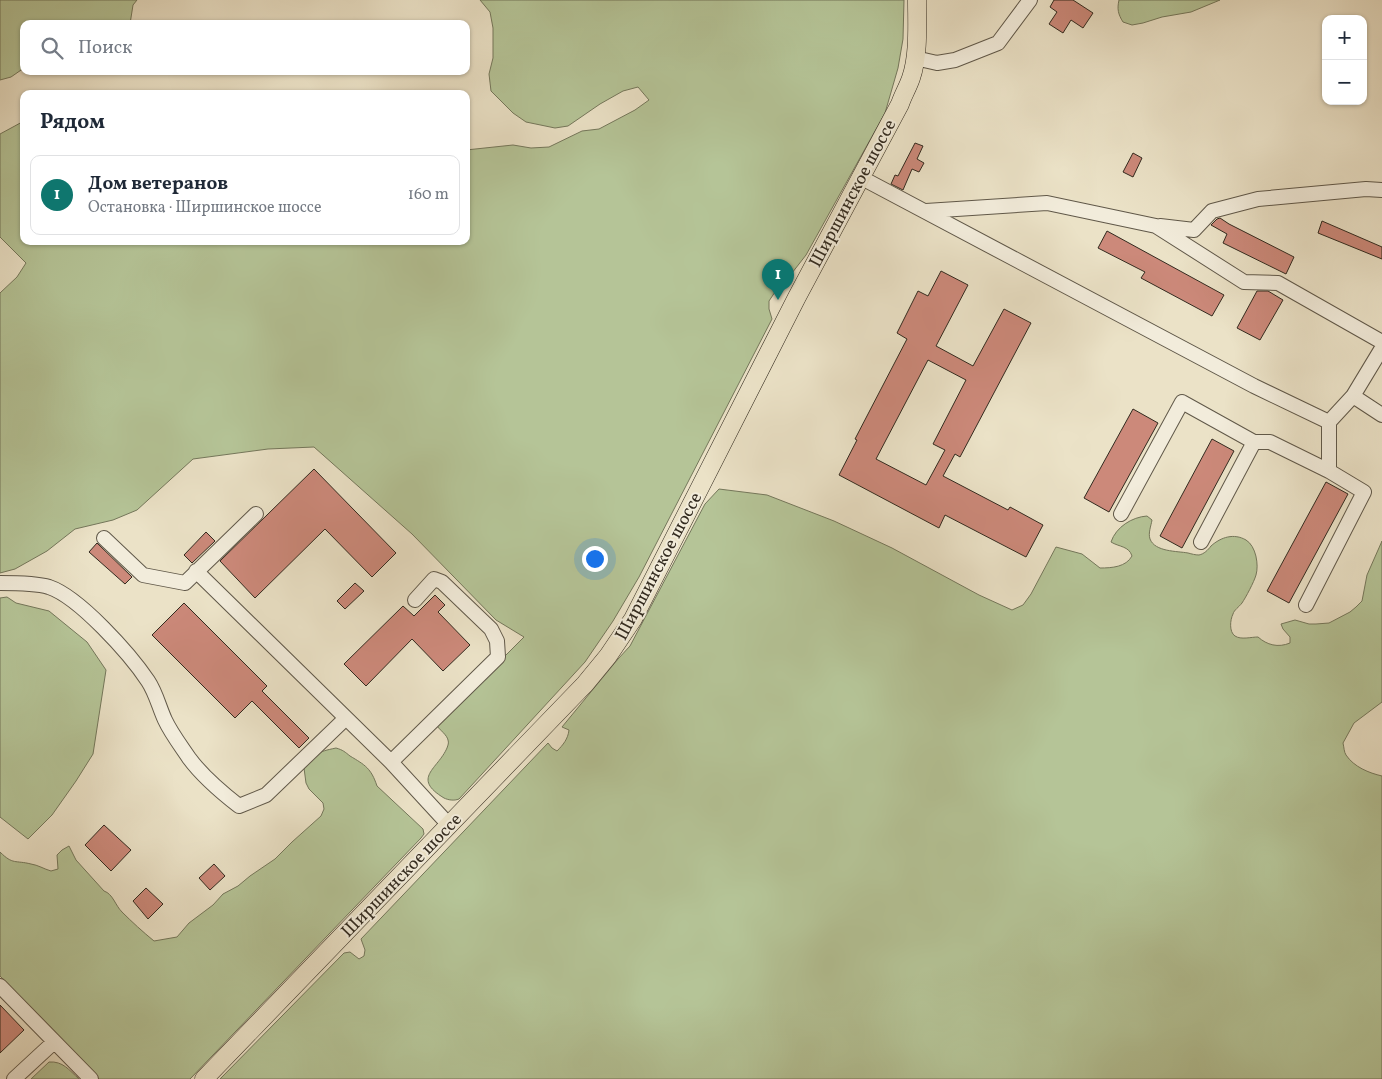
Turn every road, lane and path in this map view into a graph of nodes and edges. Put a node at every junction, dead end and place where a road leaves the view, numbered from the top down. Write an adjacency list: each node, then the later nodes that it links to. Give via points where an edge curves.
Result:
1 (917, 0): 3 (main road, Ширшинское шоссе)
2 (1030, 0): 3 (lane, via 998,43 955,60 937,63)
3 (914, 58): 4 (main road, Ширшинское шоссе, via 911,77 900,104)
4 (860, 177): 6 (lane); 25 (main road, Ширшинское шоссе, via 633,619 585,684)
5 (1382, 190): 7 (lane, via 1258,199 1212,210 1194,230)
6 (925, 211): 7 (lane, via 1047,203); 12 (lane, via 1254,386)
7 (1156, 226): 8 (lane, via 1244,282 1278,283)
8 (1382, 342)
9 (1382, 348): 10 (lane)
10 (1353, 396): 11 (lane); 12 (lane)
11 (1382, 415)
12 (1329, 422): 14 (lane)
13 (1254, 442): 14 (lane, via 1270,442); 16 (lane, via 1182,402); 18 (lane)
14 (1329, 471): 22 (lane, via 1364,492)
15 (256, 514): 19 (lane)
16 (1121, 514)
17 (104, 538): 19 (lane, via 143,575 185,583)
18 (1201, 542)
19 (196, 571): 23 (lane)
20 (0, 583): 23 (lane, via 49,587 71,598 108,633 149,683 166,721 190,760 220,792 239,806 266,795)
21 (415, 600): 24 (lane, via 434,579 442,582 491,630 498,641 498,657)
22 (1306, 605)
23 (346, 718): 24 (lane)
24 (390, 762): 25 (lane)
25 (449, 825): 30 (main road, Ширшинское шоссе)
26 (0, 986): 27 (lane)
27 (54, 1042): 28 (lane); 29 (lane)
28 (14, 1079)
29 (91, 1079)
30 (204, 1079)

